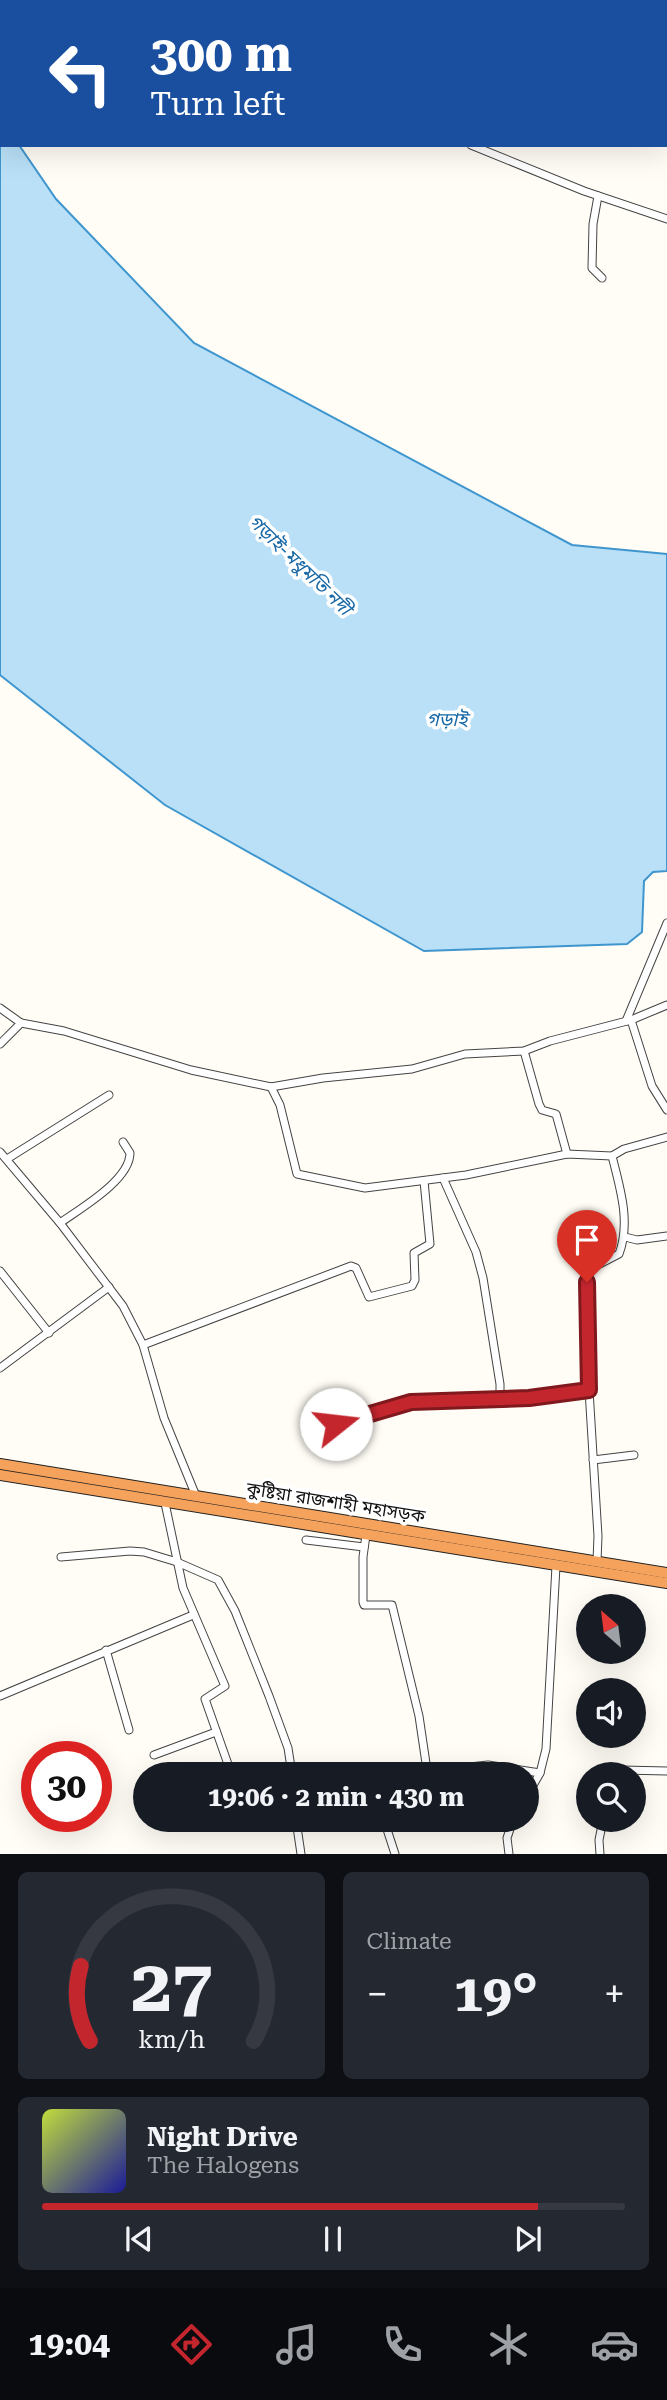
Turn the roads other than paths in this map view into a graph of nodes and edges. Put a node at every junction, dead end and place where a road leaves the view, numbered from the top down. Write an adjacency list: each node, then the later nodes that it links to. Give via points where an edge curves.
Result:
1 (476, 147): 2 (street)
2 (598, 196): 3 (street); 4 (street, via 593,268)
3 (667, 219)
4 (602, 278)
5 (667, 923): 8 (street)
6 (667, 1004): 8 (street)
7 (0, 1008): 9 (street)
8 (629, 1021): 11 (street); 14 (street, via 652,1086)
9 (20, 1023): 10 (street); 12 (street)
10 (0, 1044)
11 (524, 1051): 12 (street, via 466,1055 412,1069); 18 (street, via 539,1104 542,1110 556,1114)
12 (271, 1087): 22 (street, via 297,1174 360,1188)
13 (109, 1095): 20 (street)
14 (667, 1110)
15 (667, 1137): 19 (street)
16 (123, 1142): 23 (street, via 130,1153 124,1170 106,1190)
17 (0, 1152): 20 (street)
18 (567, 1154): 19 (street); 21 (street)
19 (612, 1156): 25 (street, via 622,1196)
20 (7, 1160): 23 (street)
21 (443, 1178): 22 (street); 32 (street, via 483,1278 500,1384)
22 (424, 1181): 29 (street, via 430,1244 415,1252 412,1286 369,1297 351,1266)
23 (60, 1223): 27 (street)
24 (667, 1236): 25 (street)
25 (625, 1237): 31 (street, via 619,1254 599,1263 589,1274)
26 (0, 1270): 28 (street)
27 (109, 1287): 28 (street); 29 (street)
28 (49, 1333): 30 (street)
29 (143, 1345): 39 (street, via 164,1418)
30 (0, 1368)
31 (589, 1390): 32 (street); 35 (street)
32 (496, 1400): 33 (street, via 411,1402)
33 (320, 1428)
34 (634, 1455): 35 (street)
35 (593, 1460): 47 (street)
36 (0, 1464): 38 (highway, কুষ্টিয়া রাজশাহী মহাসড়ক)
37 (0, 1475): 38 (highway, কুষ্টিয়া রাজশাহী মহাসড়ক)
38 (130, 1491): 39 (highway, কুষ্টিয়া রাজশাহী মহাসড়ক); 40 (highway, কুষ্টিয়া রাজশাহী মহাসড়ক)
39 (196, 1497): 41 (highway, কুষ্টিয়া রাজশাহী মহাসড়ক)
40 (165, 1503): 41 (highway, কুষ্টিয়া রাজশাহী মহাসড়ক); 48 (street)
41 (263, 1513): 42 (highway, কুষ্টিয়া রাজশাহী মহাসড়ক); 43 (highway, কুষ্টিয়া রাজশাহী মহাসড়ক)
42 (366, 1535): 43 (highway, কুষ্টিয়া রাজশাহী মহাসড়ক); 45 (street)
43 (411, 1537): 49 (highway, কুষ্টিয়া রাজশাহী মহাসড়ক); 50 (highway, কুষ্টিয়া রাজশাহী মহাসড়ক)
44 (306, 1540): 45 (street)
45 (364, 1548): 61 (street, via 363,1602 392,1605)
46 (61, 1557): 48 (street, via 130,1551)
47 (597, 1561): 49 (highway, কুষ্টিয়া রাজশাহী মহাসড়ক); 51 (highway, কুষ্টিয়া রাজশাহী মহাসড়ক)
48 (177, 1562): 53 (street); 60 (street, via 222,1585)
49 (581, 1564): 50 (highway, কুষ্টিয়া রাজশাহী মহাসড়ক); 52 (highway, কুষ্টিয়া রাজশাহী মহাসড়ক)
50 (556, 1566): 64 (street, via 546,1749)
51 (667, 1573)
52 (667, 1584)
53 (193, 1615): 54 (street); 57 (street, via 225,1686 205,1699)
54 (106, 1650): 55 (street); 56 (street)
55 (0, 1696)
56 (130, 1730)
57 (216, 1732): 58 (street); 59 (street)
58 (154, 1755)
59 (227, 1762)
60 (290, 1762)
61 (426, 1762)
62 (646, 1771): 63 (street)
63 (667, 1771)
64 (540, 1773)
65 (298, 1832): 69 (street)
66 (388, 1832): 70 (street)
67 (509, 1832): 71 (street)
68 (601, 1832): 72 (street)
69 (301, 1854)
70 (395, 1854)
71 (509, 1854)
72 (600, 1854)

